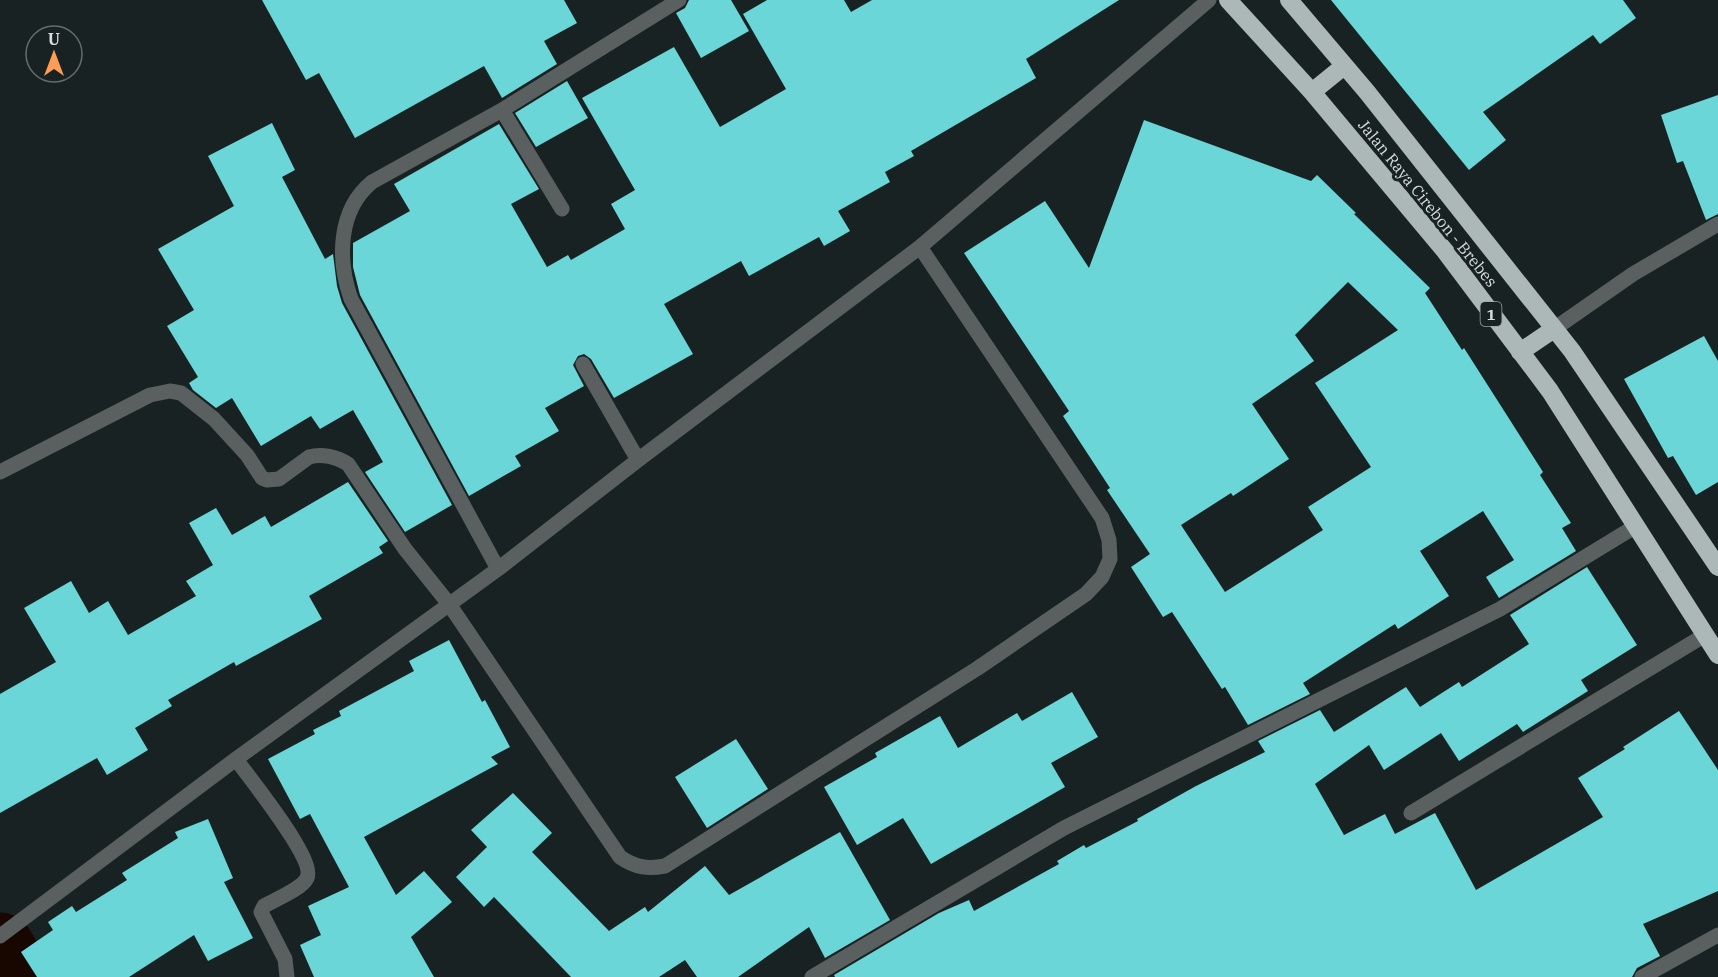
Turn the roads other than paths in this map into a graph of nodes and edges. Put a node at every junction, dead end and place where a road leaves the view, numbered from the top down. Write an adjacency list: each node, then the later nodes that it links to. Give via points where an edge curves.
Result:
1 (679, 0): 7 (street)
2 (1209, 0): 10 (street)
3 (1228, 0): 6 (highway, Jalan Raya Cirebon - Brebes / 1)
4 (1289, 0): 5 (highway, Jalan Raya Cirebon - Brebes)
5 (1344, 66): 6 (highway); 11 (highway, Jalan Raya Cirebon - Brebes)
6 (1312, 92): 12 (highway, Jalan Raya Cirebon - Brebes / 1, via 1445,251)
7 (502, 110): 8 (street); 18 (street, via 361,191 347,218 342,254 351,298)
8 (562, 209)
9 (1718, 224): 11 (street, via 1633,274)
10 (920, 247): 14 (street); 19 (street, via 1102,518 1110,559 1102,577 1086,594 978,668 665,866 649,869 621,858)
11 (1554, 330): 12 (highway); 17 (highway, Jalan Raya Cirebon - Brebes)
12 (1520, 352): 16 (highway, Jalan Raya Cirebon - Brebes / 1)
13 (583, 364): 14 (street)
14 (638, 460): 18 (street)
15 (0, 472): 19 (street, via 150,395 181,393 214,419 262,478 279,479 314,455 348,464 405,549)
16 (1636, 525): 20 (highway, Jalan Raya Cirebon - Brebes / 1); 27 (street, via 1500,609 1064,828)
17 (1718, 567)
18 (498, 568): 19 (street)
19 (448, 604): 22 (street)
20 (1705, 635): 21 (highway, Jalan Raya Cirebon - Brebes / 1); 23 (street)
21 (1718, 655)
22 (236, 759): 25 (street); 26 (street, via 308,865 303,883 264,906 261,912 285,959)
23 (1411, 813)
24 (1718, 935): 28 (street)
25 (0, 936)
26 (287, 977)
27 (812, 977)
28 (1642, 977)

